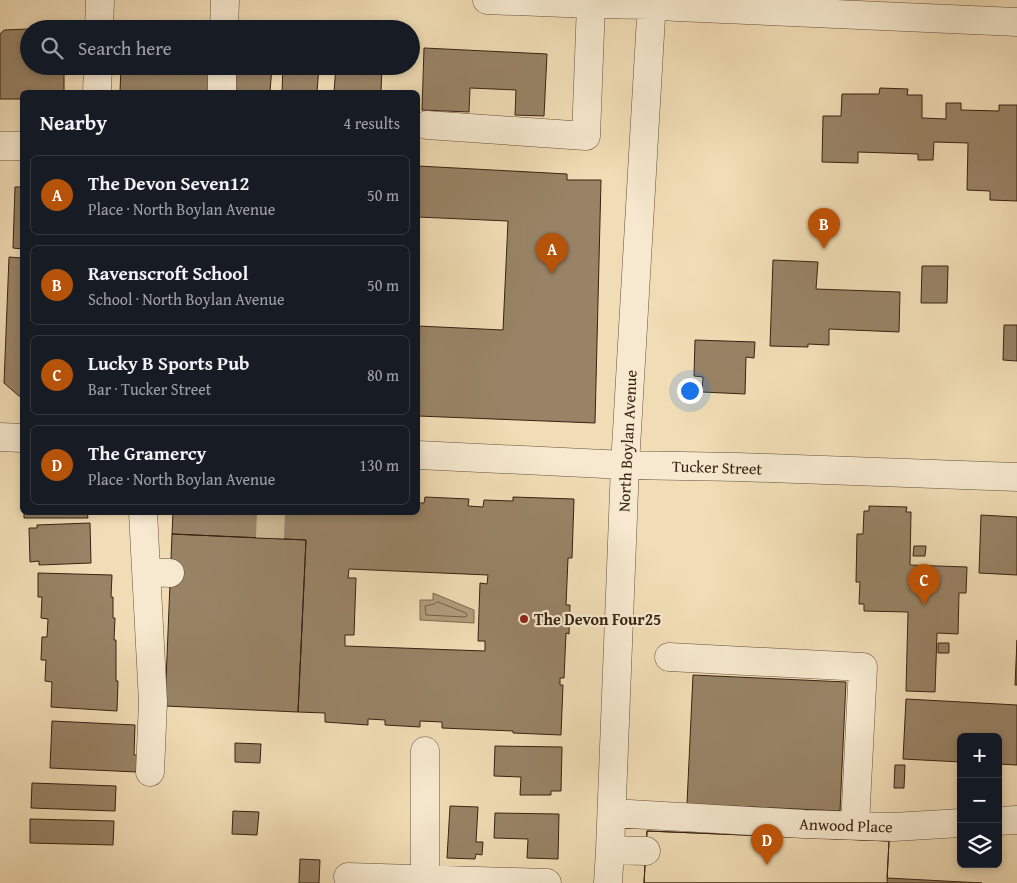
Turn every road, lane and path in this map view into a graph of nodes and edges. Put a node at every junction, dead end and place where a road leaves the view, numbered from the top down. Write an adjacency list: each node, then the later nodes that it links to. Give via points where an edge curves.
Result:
1 (100, 0): 6 (street)
2 (225, 0): 7 (street)
3 (487, 0): 5 (street)
4 (652, 2): 5 (street); 8 (street, via 677,7); 19 (street, North Boylan Avenue)
5 (591, 4): 13 (street, via 586,136)
6 (99, 20)
7 (224, 20)
8 (1017, 22)
9 (98, 75): 11 (street)
10 (222, 75): 12 (street)
11 (98, 90)
12 (222, 90)
13 (427, 125)
14 (0, 146): 15 (street)
15 (20, 146)
16 (0, 437): 17 (street)
17 (20, 438)
18 (420, 456): 19 (street, Tucker Street)
19 (625, 465): 20 (street, Tucker Street); 25 (street, North Boylan Avenue)
20 (1017, 478)
21 (145, 515): 24 (street, via 158,573)
22 (669, 657): 29 (street, via 863,668)
23 (425, 751): 33 (street)
24 (150, 772)
25 (612, 813): 29 (street, Anwood Place); 30 (street, North Boylan Avenue)
26 (1017, 820): 27 (street)
27 (1002, 821)
28 (957, 823): 29 (street, Anwood Place)
29 (855, 826)
30 (610, 850): 31 (street); 35 (street, North Boylan Avenue)
31 (646, 851)
32 (348, 877): 33 (street)
33 (425, 880): 34 (street)
34 (547, 883)
35 (608, 883)

